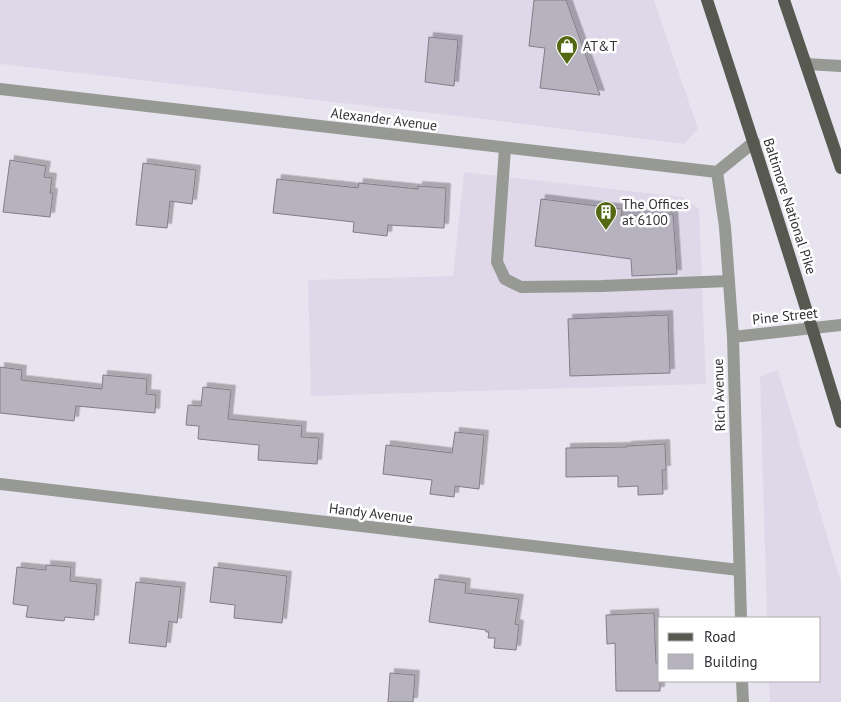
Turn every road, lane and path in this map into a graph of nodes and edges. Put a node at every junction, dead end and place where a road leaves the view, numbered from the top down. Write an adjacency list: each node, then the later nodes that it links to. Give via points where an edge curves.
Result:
1 (706, 0): 6 (main road, Baltimore National Pike)
2 (784, 0): 3 (main road)
3 (806, 64): 4 (street); 8 (main road)
4 (841, 66)
5 (0, 89): 7 (street, Alexander Avenue)
6 (754, 142): 9 (street); 12 (main road, Baltimore National Pike)
7 (504, 148): 9 (street, Alexander Avenue); 10 (street, via 497,262 505,279 521,287)
8 (841, 168)
9 (717, 172): 10 (street, Rich Avenue)
10 (729, 282): 13 (street, Rich Avenue)
11 (841, 325): 12 (street, Pine Street)
12 (813, 328): 13 (street, Pine Street); 14 (main road, Baltimore National Pike)
13 (732, 337): 16 (street, Rich Avenue)
14 (841, 422)
15 (0, 484): 16 (street, Handy Avenue)
16 (739, 570): 17 (street, Rich Avenue)
17 (741, 617)
18 (742, 682): 19 (street)
19 (743, 702)

